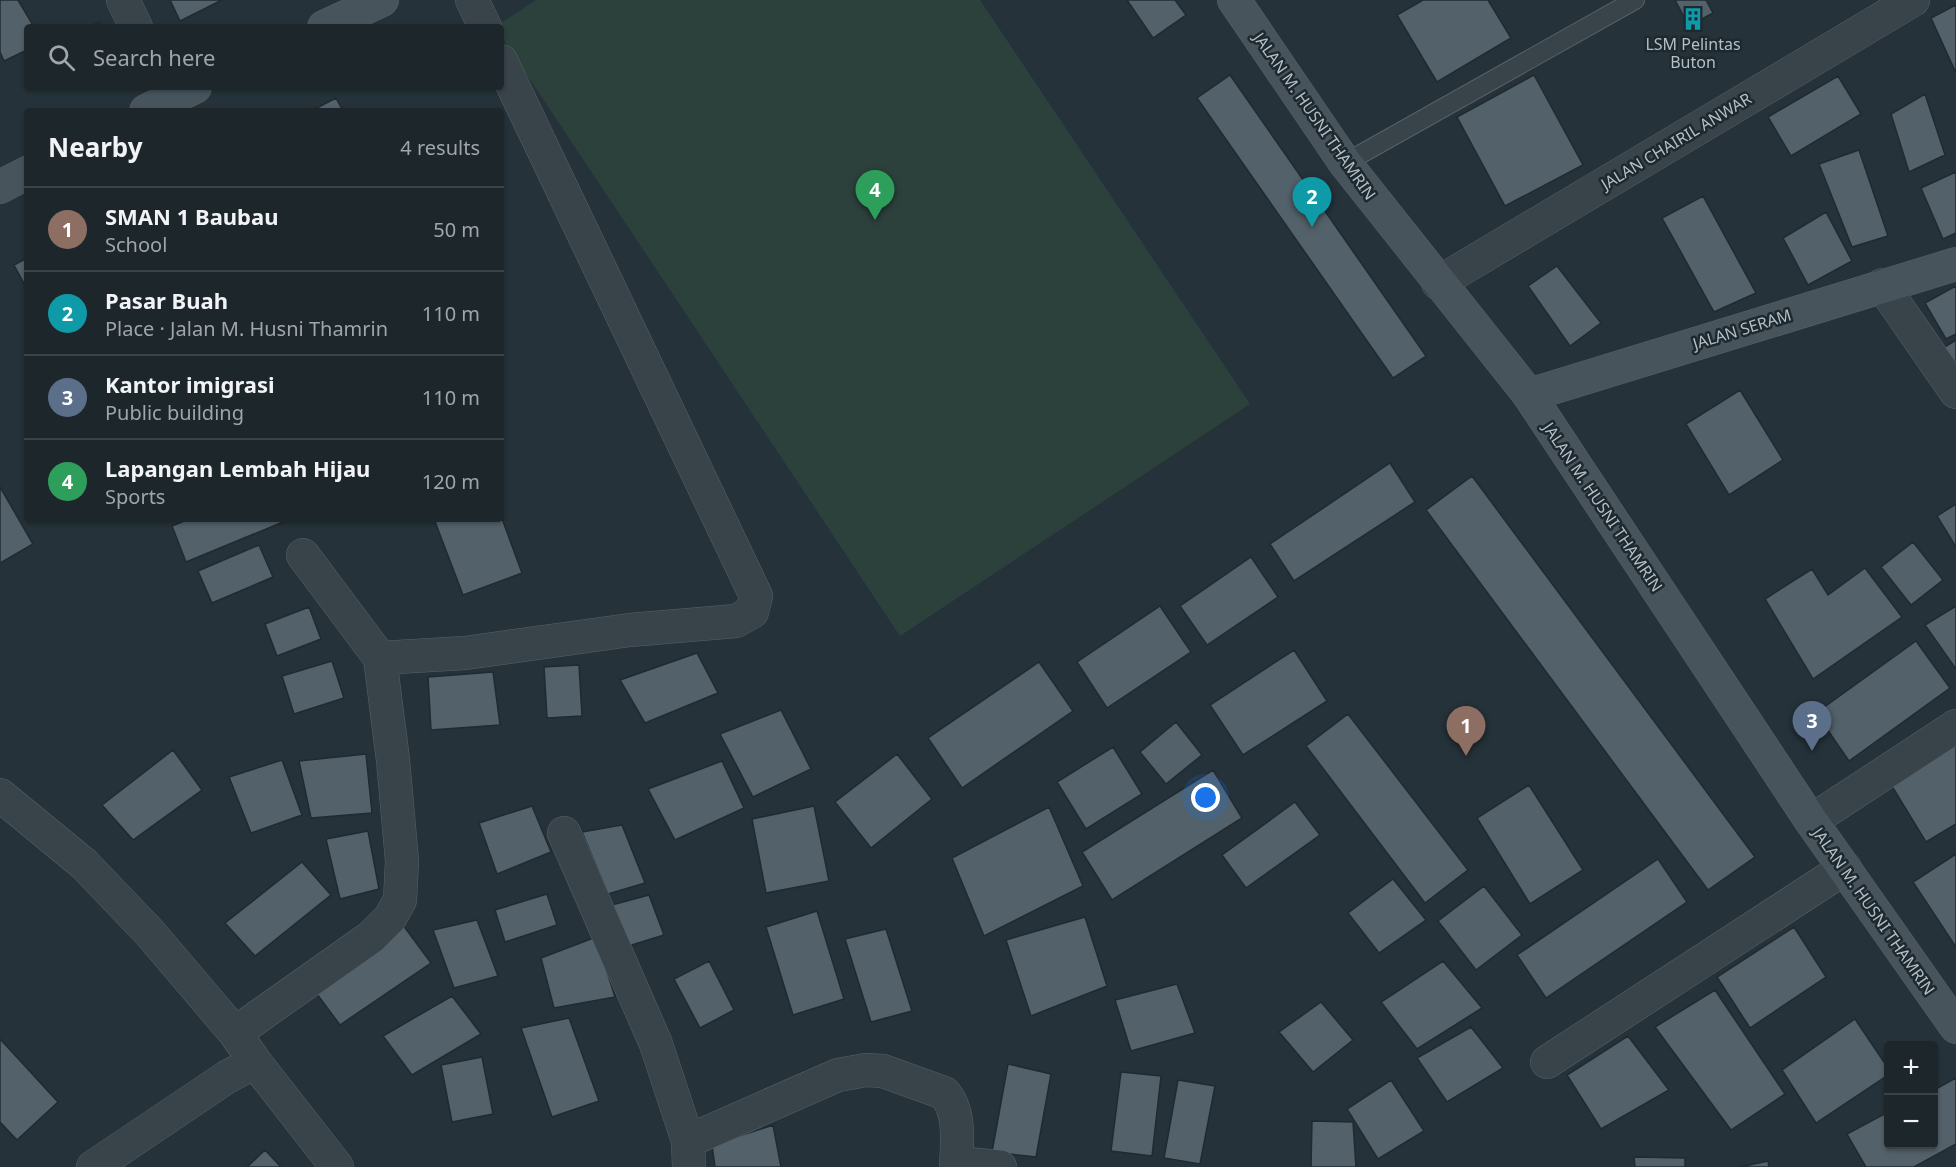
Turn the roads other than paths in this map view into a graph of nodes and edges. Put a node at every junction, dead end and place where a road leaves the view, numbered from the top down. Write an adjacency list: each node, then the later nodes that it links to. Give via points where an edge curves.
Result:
1 (123, 0): 7 (street)
2 (382, 0): 8 (main road)
3 (472, 0): 9 (street)
4 (1234, 0): 11 (main road, JALAN M. HUSNI THAMRIN)
5 (1635, 0): 11 (lane)
6 (1913, 0): 15 (street, JALAN CHAIRIL ANWAR)
7 (135, 24)
8 (330, 24)
9 (484, 24)
10 (504, 67): 20 (street, via 756,596 752,612 736,621 630,630 465,653)
11 (1345, 163): 15 (main road, JALAN M. HUSNI THAMRIN)
12 (24, 175): 13 (main road)
13 (0, 187)
14 (1956, 264): 16 (main road, JALAN SERAM)
15 (1438, 283): 18 (main road, JALAN M. HUSNI THAMRIN)
16 (1882, 285): 17 (street); 18 (main road, JALAN SERAM)
17 (1956, 392)
18 (1529, 395): 23 (main road, JALAN M. HUSNI THAMRIN)
19 (303, 555): 20 (street)
20 (381, 658): 27 (street, via 401,850 400,900 390,918 371,937)
21 (1956, 726): 23 (street)
22 (0, 795): 27 (street, via 84,864 150,933)
23 (1811, 821): 25 (main road, JALAN M. HUSNI THAMRIN)
24 (564, 833): 30 (street, via 656,1044)
25 (1845, 868): 26 (main road, JALAN M. HUSNI THAMRIN); 29 (street)
26 (1956, 1027)
27 (235, 1034): 28 (street)
28 (255, 1062): 32 (street); 33 (street)
29 (1547, 1062)
30 (688, 1154): 31 (street, via 838,1075 866,1070 883,1071 949,1098 957,1130)
31 (956, 1165): 34 (street)
32 (93, 1167)
33 (338, 1167)
34 (1000, 1167)

